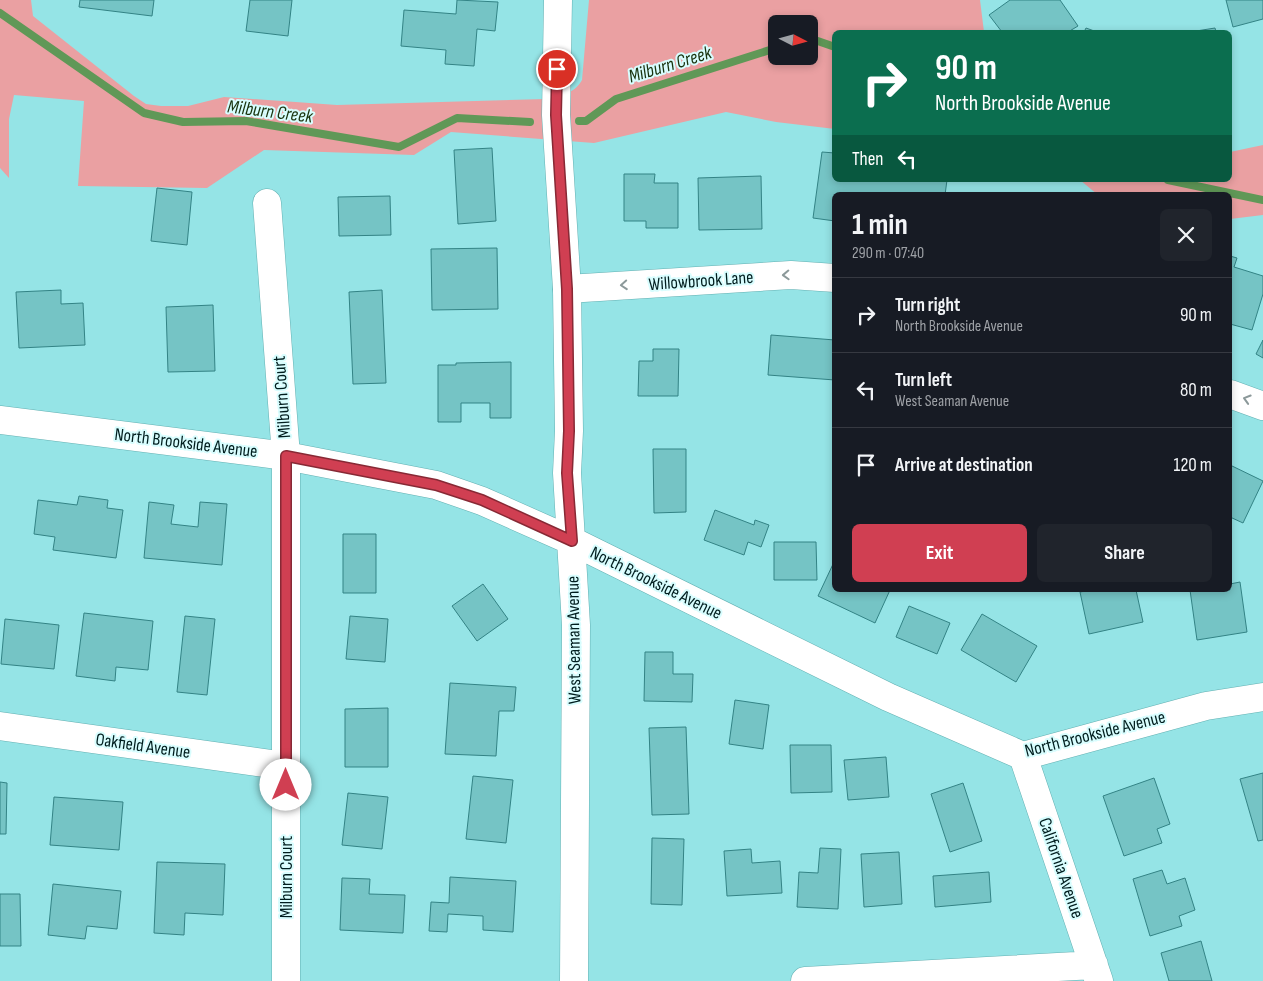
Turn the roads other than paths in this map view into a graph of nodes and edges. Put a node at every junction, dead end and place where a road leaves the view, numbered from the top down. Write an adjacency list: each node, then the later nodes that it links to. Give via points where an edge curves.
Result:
1 (558, 0): 4 (main road, West Seaman Avenue, via 556,115)
2 (267, 203): 8 (main road, Milburn Court)
3 (832, 278): 4 (main road, Willowbrook Lane, one-way to 4, via 791,275)
4 (567, 289): 9 (main road, West Seaman Avenue, via 567,473)
5 (1232, 395): 6 (main road, one-way to 5)
6 (1263, 406)
7 (0, 420): 8 (main road, North Brookside Avenue)
8 (286, 456): 9 (main road, North Brookside Avenue, via 436,485 482,500); 13 (main road, Milburn Court)
9 (572, 541): 12 (main road, North Brookside Avenue, via 888,698); 16 (main road, West Seaman Avenue, via 576,625)
10 (1263, 697): 12 (main road, North Brookside Avenue, via 1206,706)
11 (0, 726): 13 (main road, Oakfield Avenue)
12 (1023, 756): 14 (main road, California Avenue)
13 (286, 766): 15 (main road, Milburn Court)
14 (1096, 973): 17 (main road)
15 (286, 981)
16 (574, 981)
17 (805, 981)

